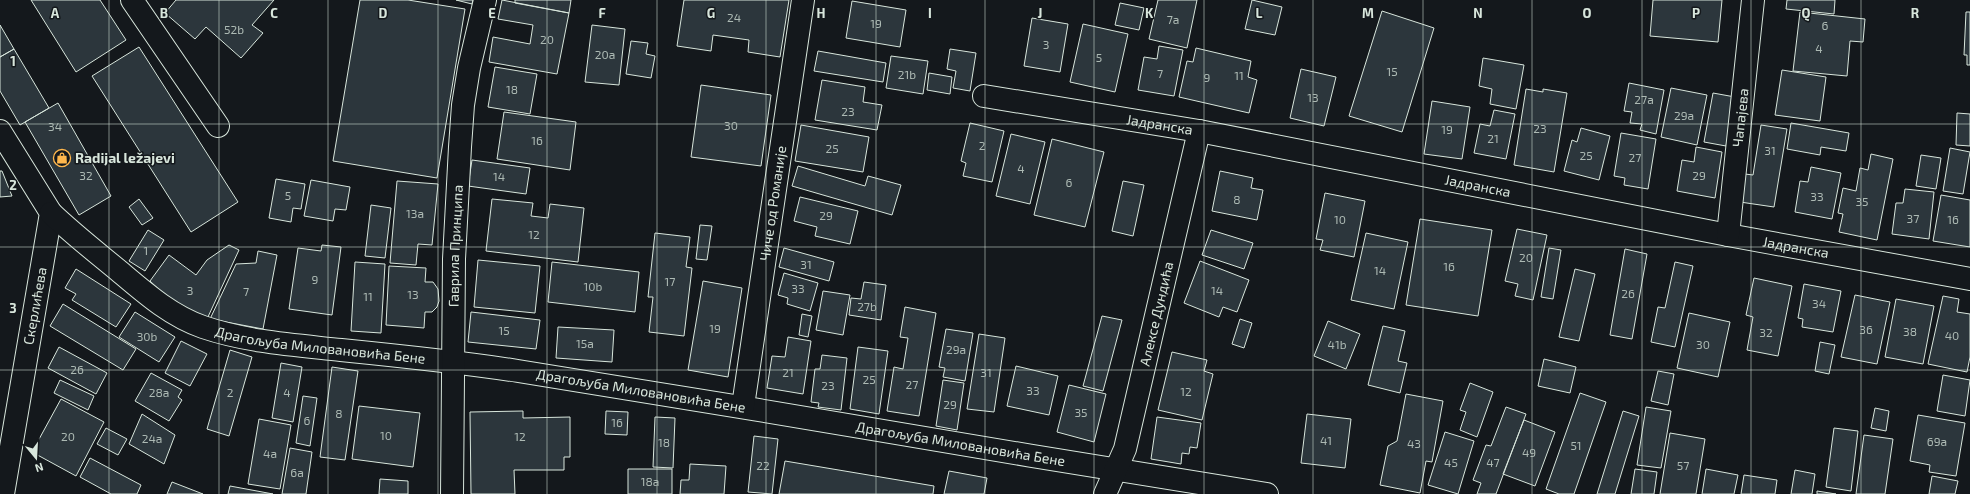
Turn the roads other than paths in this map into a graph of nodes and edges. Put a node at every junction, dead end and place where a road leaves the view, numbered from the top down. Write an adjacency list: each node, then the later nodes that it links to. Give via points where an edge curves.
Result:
1 (132, 0): 6 (street)
2 (485, 0): 12 (street, Гаврила Принципа, via 463,105 456,198)
3 (803, 0): 13 (street, Чиче од Романије)
4 (1753, 0): 10 (street, Чапајева)
5 (984, 96): 8 (street, Јадранска)
6 (218, 126)
7 (0, 131): 9 (street)
8 (1199, 131): 10 (street, Јадранска); 14 (street, Алексе Дундића, via 1125,449)
9 (52, 213): 12 (street, Драгољуба Миловановића Бене, via 78,239 143,291 178,316 200,326 224,334 276,343); 15 (street, Скерлићева)
10 (1728, 235): 11 (street, Јадранска)
11 (1970, 279)
12 (454, 361): 13 (street, Драгољуба Миловановића Бене); 16 (street, Гаврила Принципа)
13 (743, 406): 14 (street, Драгољуба Миловановића Бене)
14 (1117, 470): 17 (street, Алексе Дундића); 18 (street, Драгољуба Миловановића Бене)
15 (4, 494)
16 (452, 494)
17 (1106, 494)
18 (1267, 494)

